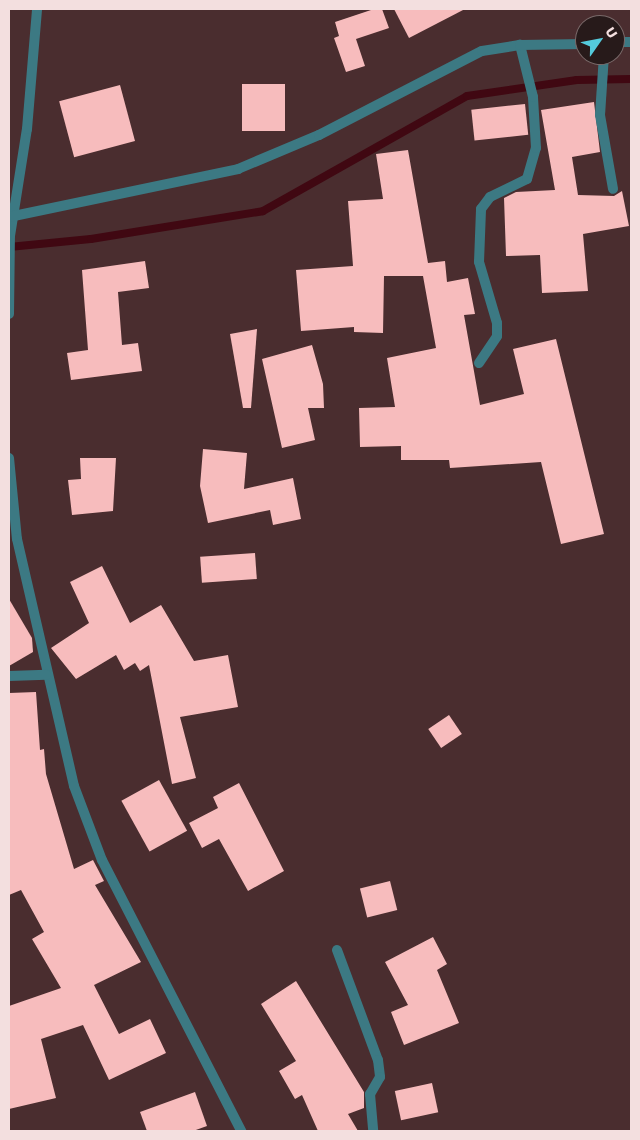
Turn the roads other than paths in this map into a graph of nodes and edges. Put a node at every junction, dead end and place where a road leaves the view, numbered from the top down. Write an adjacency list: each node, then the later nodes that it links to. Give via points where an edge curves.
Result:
1 (37, 9): 6 (street, via 27,129)
2 (520, 44): 3 (street); 6 (street, via 466,57 319,135 238,168); 8 (street, via 533,97 536,141 531,172 521,185 490,197 481,209 479,262 497,323 497,336)
3 (575, 44)
4 (602, 65): 5 (street, via 600,115)
5 (613, 189)
6 (11, 217): 7 (street)
7 (9, 314)
8 (479, 363)
9 (9, 458): 10 (street, via 17,539)
10 (46, 675): 11 (street); 13 (street, via 74,786 102,860)
11 (9, 676)
12 (337, 950): 14 (street, via 378,1060 380,1078 370,1094)
13 (242, 1131)
14 (372, 1131)

